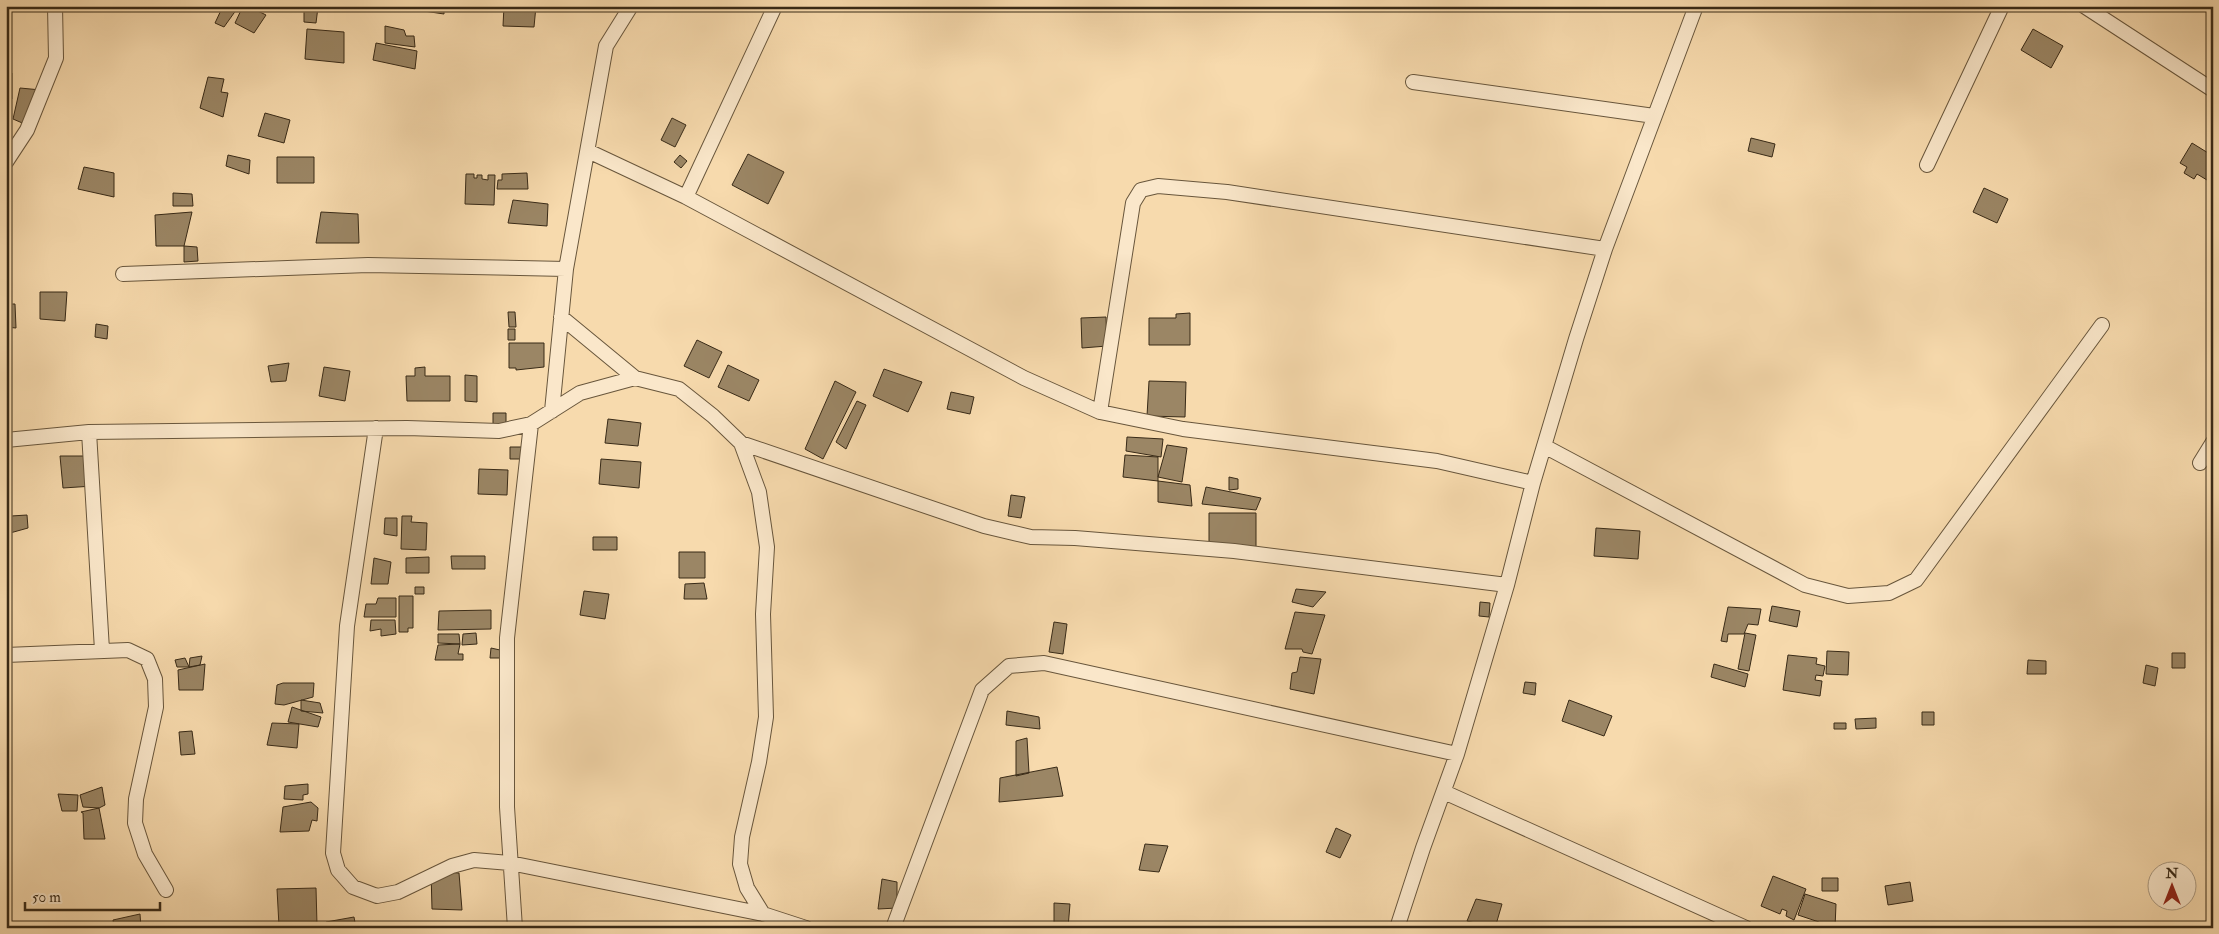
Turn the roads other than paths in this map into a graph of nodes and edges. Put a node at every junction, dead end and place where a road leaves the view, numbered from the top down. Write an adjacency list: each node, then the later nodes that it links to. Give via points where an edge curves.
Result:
1 (56, 6): 11 (street, via 56,58 27,130)
2 (632, 6): 10 (street, via 606,46)
3 (775, 6): 13 (street)
4 (1696, 6): 9 (street)
5 (2002, 6): 12 (street)
6 (2084, 6): 8 (street)
7 (1413, 82): 9 (street)
8 (2213, 90)
9 (1654, 116): 14 (street)
10 (588, 151): 13 (street); 15 (street)
11 (6, 162)
12 (1927, 165)
13 (686, 197): 21 (street, via 1024,378)
14 (1605, 249): 21 (street, via 1227,192 1158,186 1141,190 1133,203); 28 (street)
15 (566, 269): 16 (street, via 368,265); 17 (street)
16 (123, 274)
17 (561, 317): 19 (street); 20 (street)
18 (2102, 325): 28 (street, via 1916,580 1889,592 1848,596 1805,585)
19 (635, 378): 20 (street, via 580,393); 27 (street, via 679,389)
20 (552, 411): 22 (street)
21 (1100, 412): 30 (street, via 1183,429 1437,461)
22 (531, 424): 23 (street, via 499,431); 36 (street, via 507,638)
23 (376, 428): 24 (street); 36 (street, via 347,626 333,853 338,870 352,887 377,896 398,892 452,866 474,860)
24 (89, 432): 25 (street); 32 (street)
25 (6, 440)
26 (2213, 442): 29 (street)
27 (741, 443): 31 (street, via 984,526 1031,537 1234,551); 38 (street, via 759,492 767,547 763,614 766,717 742,837 740,864 747,888)
28 (1544, 446): 30 (street)
29 (2200, 462)
30 (1533, 483): 31 (street)
31 (1507, 585): 34 (street)
32 (102, 650): 33 (street); 37 (street, via 128,650 147,659 155,679 156,707 136,799 135,822 145,854)
33 (6, 655)
34 (1457, 754): 35 (street); 41 (street, via 1044,663 1009,666 982,690)
35 (1444, 792): 42 (street); 43 (street)
36 (510, 863): 38 (street); 39 (street)
37 (166, 890)
38 (763, 914): 40 (street)
39 (515, 928)
40 (806, 928)
41 (892, 928)
42 (1398, 928)
43 (1746, 928)

